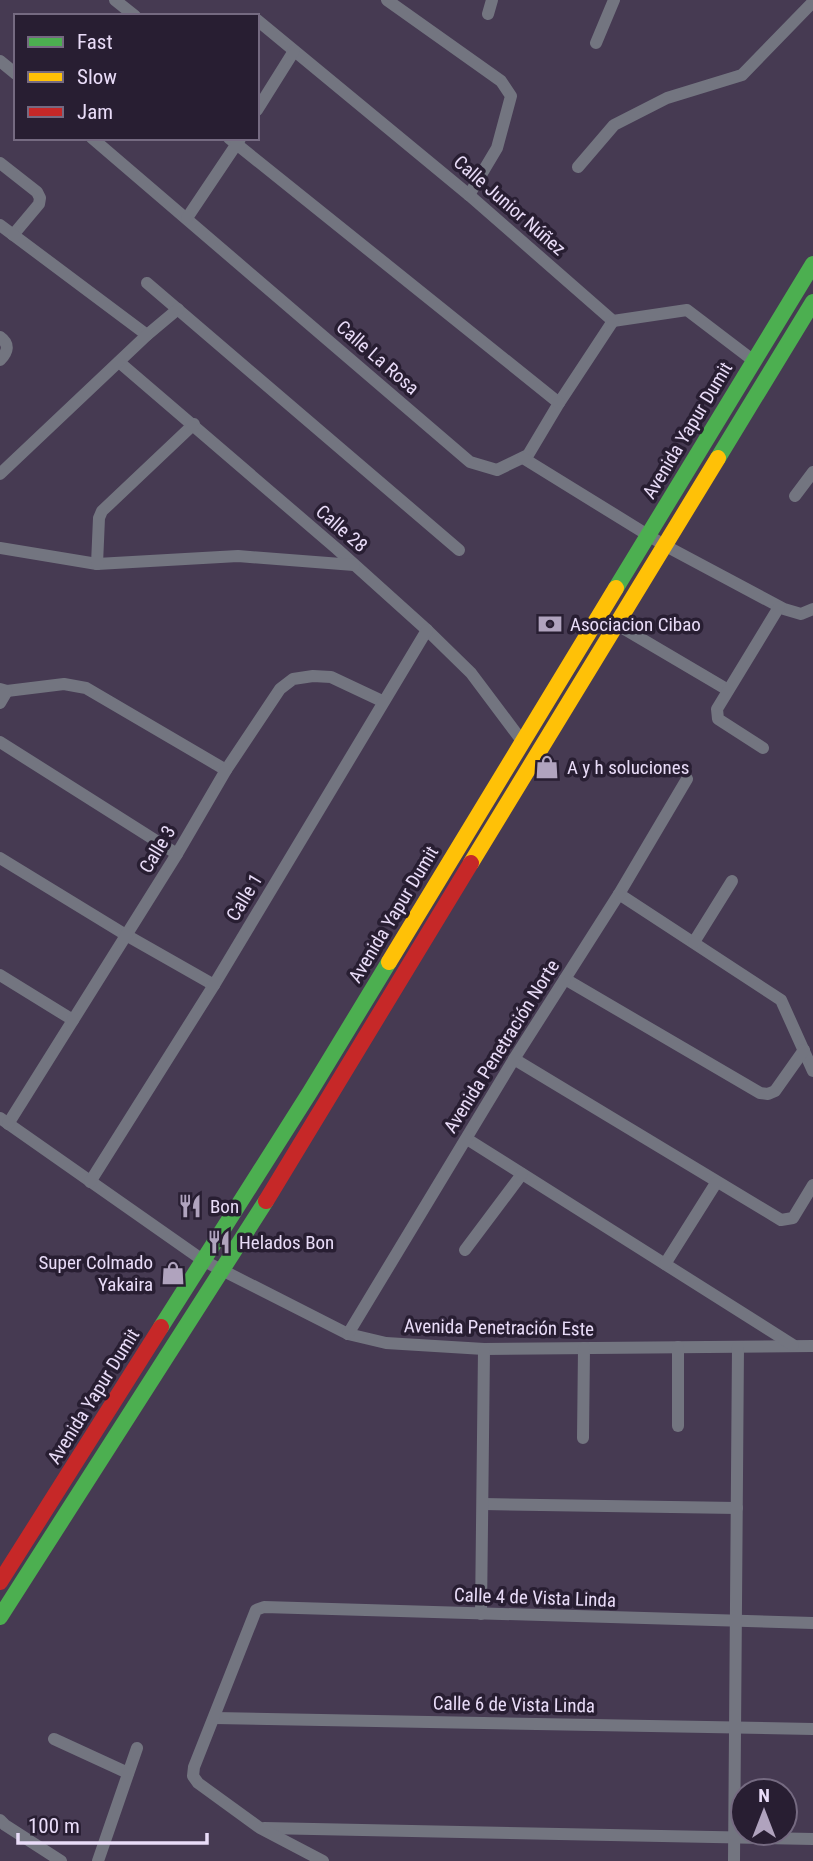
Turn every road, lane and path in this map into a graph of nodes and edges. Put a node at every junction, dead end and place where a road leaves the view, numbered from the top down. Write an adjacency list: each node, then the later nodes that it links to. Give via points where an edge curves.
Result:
1 (115, 0): 7 (street)
2 (387, 0): 18 (street, via 501,81 511,96 497,148)
3 (492, 0): 6 (street)
4 (614, 0): 9 (street)
5 (813, 2): 17 (street, via 742,75 667,98 614,125)
6 (488, 13)
7 (132, 14)
8 (259, 22): 10 (street, Calle Junior Núñez)
9 (596, 43)
10 (294, 51): 13 (street); 18 (street, Calle Junior Núñez)
11 (0, 61): 12 (street)
12 (14, 72)
13 (259, 107)
14 (94, 140): 19 (street, Calle La Rosa)
15 (235, 140): 19 (street); 32 (street)
16 (0, 163): 21 (street, via 40,198)
17 (578, 167)
18 (470, 195): 26 (street, Calle Junior Núñez)
19 (187, 218): 34 (street, Calle La Rosa, via 470,462 497,470)
20 (0, 225): 21 (street)
21 (13, 235): 27 (street)
22 (813, 264): 30 (main road, Avenida Yapur Dumit)
23 (147, 283): 25 (street)
24 (813, 302): 39 (main road, Avenida Yapur Dumit)
25 (178, 309): 27 (street); 41 (street)
26 (614, 321): 30 (street, via 687,310); 32 (street)
27 (147, 335): 31 (street)
28 (4, 342): 29 (street, via 7,353)
29 (0, 360)
30 (754, 361): 38 (main road, Avenida Yapur Dumit)
31 (119, 362): 33 (street, Calle 28); 36 (street)
32 (559, 403): 34 (street)
33 (194, 424): 42 (street, via 102,511); 43 (street, Calle 28)
34 (523, 458): 38 (street)
35 (813, 472): 37 (street)
36 (0, 474)
37 (795, 496)
38 (647, 535): 39 (street); 52 (main road, Avenida Yapur Dumit)
39 (664, 545): 44 (street); 46 (main road, Avenida Yapur Dumit)
40 (0, 548): 42 (street)
41 (459, 550)
42 (97, 564): 43 (street, via 238,556)
43 (354, 565): 47 (street, Calle 28)
44 (779, 607): 45 (street, via 801,614); 49 (street)
45 (813, 609)
46 (617, 624): 49 (street); 79 (main road, Avenida Yapur Dumit)
47 (427, 630): 50 (street, Calle 1); 52 (street, Calle 28, via 471,673)
48 (4, 690): 51 (street); 55 (street, via 64,684 86,688)
49 (728, 690): 54 (street, via 718,719)
50 (382, 701): 55 (street, Calle 3, via 331,677 293,679 280,689); 65 (street, Calle 1)
51 (0, 703)
52 (522, 741): 77 (main road, Avenida Yapur Dumit)
53 (0, 742): 57 (street)
54 (763, 748)
55 (226, 770): 57 (street, Calle 3)
56 (687, 779): 60 (street, Avenida Penetración Norte)
57 (177, 854): 61 (street, Calle 3)
58 (0, 858): 61 (street)
59 (732, 881): 62 (street)
60 (620, 894): 62 (street); 64 (street, Avenida Penetración Norte)
61 (126, 935): 65 (street); 66 (street, Calle 3)
62 (694, 942): 67 (street, via 780,1000)
63 (0, 975): 66 (street)
64 (565, 979): 67 (street, via 760,1093 775,1091); 68 (street, Avenida Penetración Norte)
65 (214, 985): 73 (street, Calle 1)
66 (73, 1020): 70 (street, Calle 3)
67 (804, 1050): 69 (street)
68 (514, 1059): 71 (street, Avenida Penetración Norte); 74 (street)
69 (813, 1071)
70 (4, 1121): 73 (street, Avenida Penetración Este)
71 (467, 1139): 72 (street); 80 (street, Avenida Penetración Norte)
72 (522, 1174): 76 (street); 78 (street)
73 (90, 1182): 77 (street, Avenida Penetración Este)
74 (716, 1183): 75 (street, via 781,1220 793,1218); 78 (street)
75 (813, 1185)
76 (465, 1250)
77 (204, 1261): 79 (street, Avenida Penetración Este); 91 (main road, Avenida Yapur Dumit)
78 (665, 1264): 81 (street)
79 (222, 1272): 80 (street, Avenida Penetración Este); 93 (main road, Avenida Yapur Dumit)
80 (348, 1334): 86 (street, Avenida Penetración Este, via 386,1343)
81 (794, 1345): 82 (street, Avenida Penetración Este); 84 (street, Avenida Penetración Este)
82 (813, 1346)
83 (678, 1347): 84 (street, Avenida Penetración Este); 85 (street, Avenida Penetración Este); 87 (street)
84 (738, 1347): 90 (street)
85 (584, 1348): 86 (street, Avenida Penetración Este); 88 (street)
86 (484, 1349): 89 (street)
87 (678, 1426)
88 (583, 1438)
89 (483, 1504): 90 (street); 92 (street)
90 (737, 1508): 94 (street)
91 (0, 1582)
92 (481, 1614): 94 (street, Calle 4 de Vista Linda); 96 (street, Calle 4 de Vista Linda, via 256,1610)
93 (0, 1616)
94 (736, 1623): 95 (street, Calle 4 de Vista Linda); 97 (street)
95 (813, 1623)
96 (215, 1718): 97 (street, Calle 6 de Vista Linda); 104 (street, via 193,1776)
97 (736, 1727): 98 (street, Calle 6 de Vista Linda); 102 (street)
98 (813, 1729)
99 (54, 1739): 101 (street)
100 (137, 1748): 101 (street)
101 (128, 1773): 108 (street)
102 (736, 1777)
103 (0, 1820): 106 (street)
104 (260, 1828): 105 (street); 109 (street)
105 (729, 1837)
106 (38, 1855): 107 (street)
107 (61, 1861)
108 (98, 1861)
109 (323, 1861)

